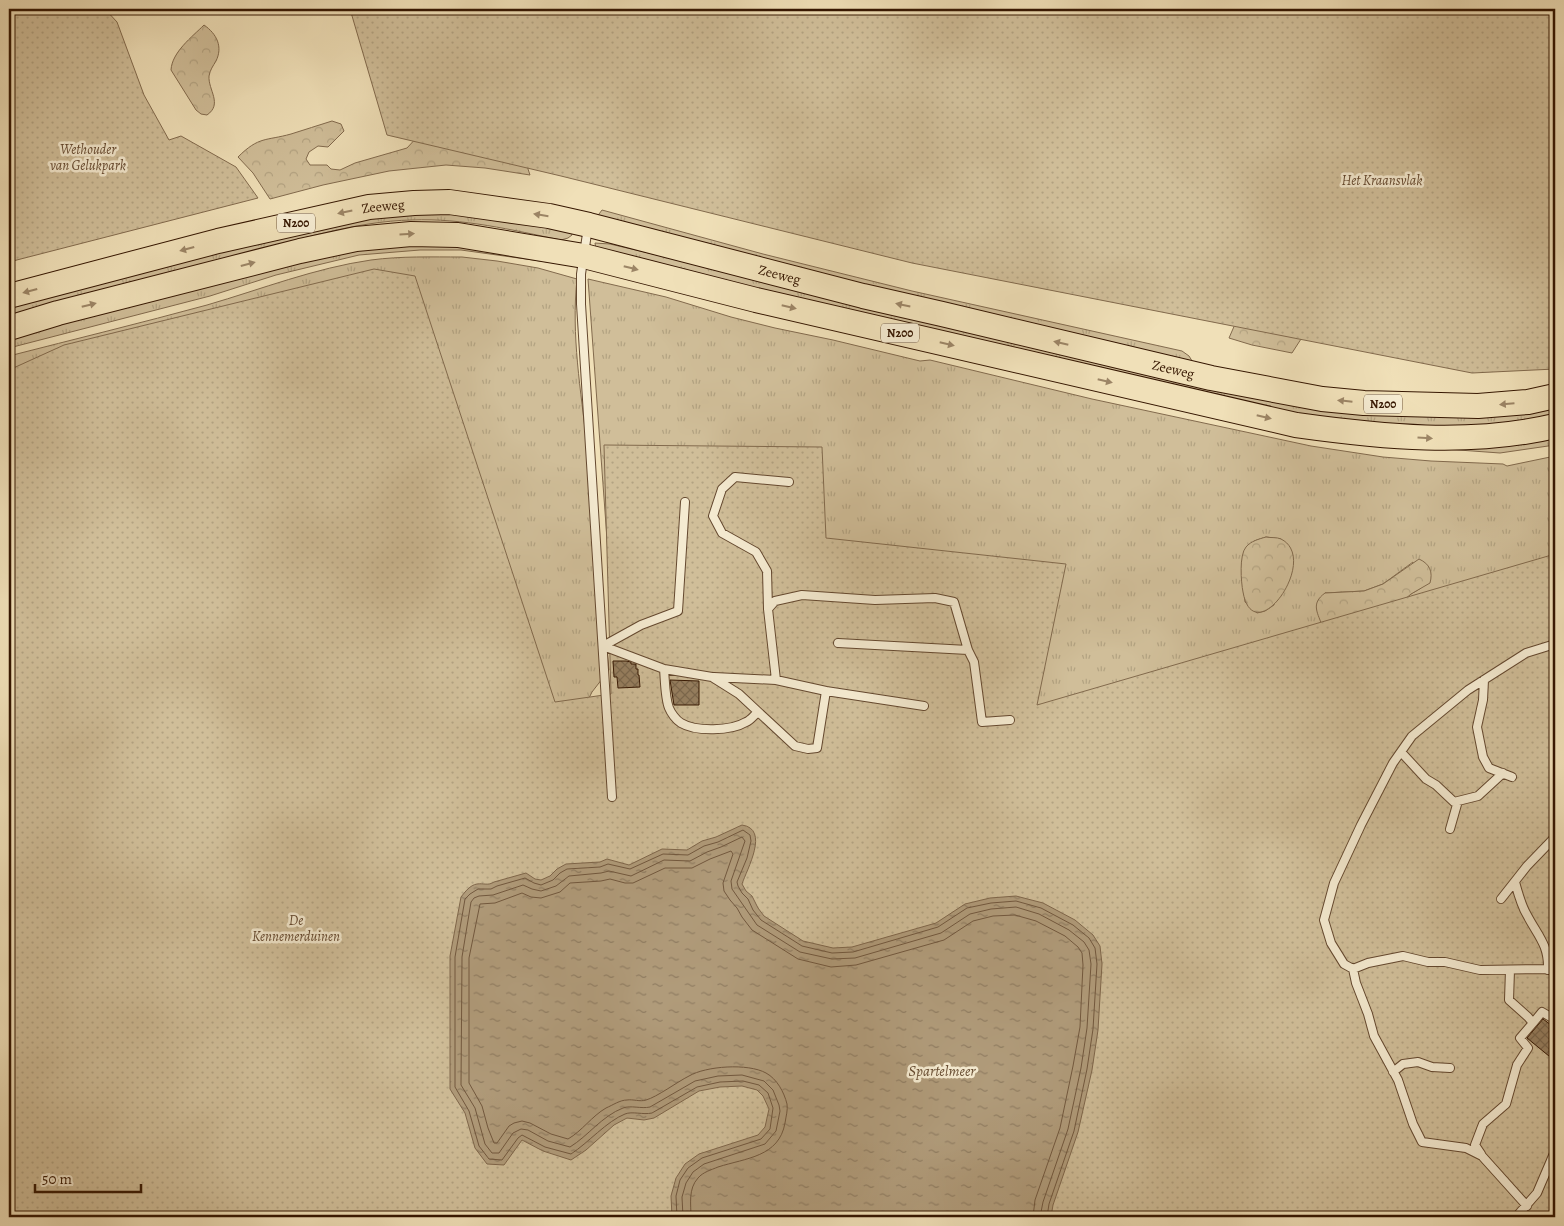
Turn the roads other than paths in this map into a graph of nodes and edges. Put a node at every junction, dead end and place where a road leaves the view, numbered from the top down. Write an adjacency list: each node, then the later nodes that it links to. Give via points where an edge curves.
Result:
1 (589, 225): 2 (lane); 3 (main road, Zeeweg / N200, one-way to 3, via 449,202 369,207 210,242); 5 (main road, Zeeweg / N200, one-way to 1, via 1478,406 1322,399 1211,378 863,296)
2 (584, 256): 4 (main road, Zeeweg / N200, one-way to 2, via 356,239 411,234 458,235); 6 (main road, Zeeweg / N200, one-way to 6, via 756,300 1296,425 1435,438 1487,437); 12 (lane, via 582,304)
3 (9, 296)
4 (9, 328)
5 (1555, 396)
6 (1555, 426)
7 (789, 482): 9 (lane, via 735,477 722,489 713,516 722,534 756,552 767,571)
8 (685, 502): 12 (lane, via 678,611 641,625)
9 (768, 609): 13 (lane, via 775,601 802,595 874,600 935,598 954,602); 16 (lane)
10 (838, 643): 13 (lane)
11 (1555, 644): 17 (lane, via 1526,653)
12 (603, 646): 14 (lane); 25 (lane)
13 (968, 650): 21 (lane, via 974,662 982,722)
14 (664, 669): 15 (lane); 20 (lane, via 668,706 682,723 724,729 748,722)
15 (712, 677): 16 (lane); 20 (lane, via 739,694)
16 (776, 680): 18 (lane)
17 (1484, 680): 22 (lane, via 1412,736); 23 (lane, via 1477,727 1483,757 1489,768)
18 (826, 691): 19 (lane); 20 (lane, via 817,748 795,746)
19 (924, 706)
20 (758, 712)
21 (1010, 720)
22 (1401, 752): 26 (lane, via 1426,779 1454,802); 31 (lane, via 1360,825 1334,883 1324,920 1331,943 1344,964)
23 (1503, 773): 24 (lane); 26 (lane, via 1478,796)
24 (1512, 777)
25 (612, 797)
26 (1458, 801): 27 (lane)
27 (1450, 829)
28 (1555, 837): 29 (lane)
29 (1514, 882): 30 (lane); 33 (lane, via 1545,946)
30 (1501, 899)
31 (1353, 969): 32 (lane, via 1403,956 1480,970); 37 (lane, via 1374,1036)
32 (1510, 970): 33 (lane); 35 (lane, via 1509,1000)
33 (1552, 970)
34 (1555, 1017): 35 (lane, via 1542,1012)
35 (1533, 1023): 39 (lane, via 1520,1038 1528,1048 1517,1065 1506,1104 1483,1124 1475,1145)
36 (1450, 1068): 37 (lane, via 1418,1062 1403,1064)
37 (1393, 1072): 39 (lane, via 1422,1142 1466,1148)
38 (1555, 1152): 40 (lane, via 1537,1194)
39 (1482, 1156): 40 (lane)
40 (1527, 1206): 41 (lane)
41 (1516, 1217)

